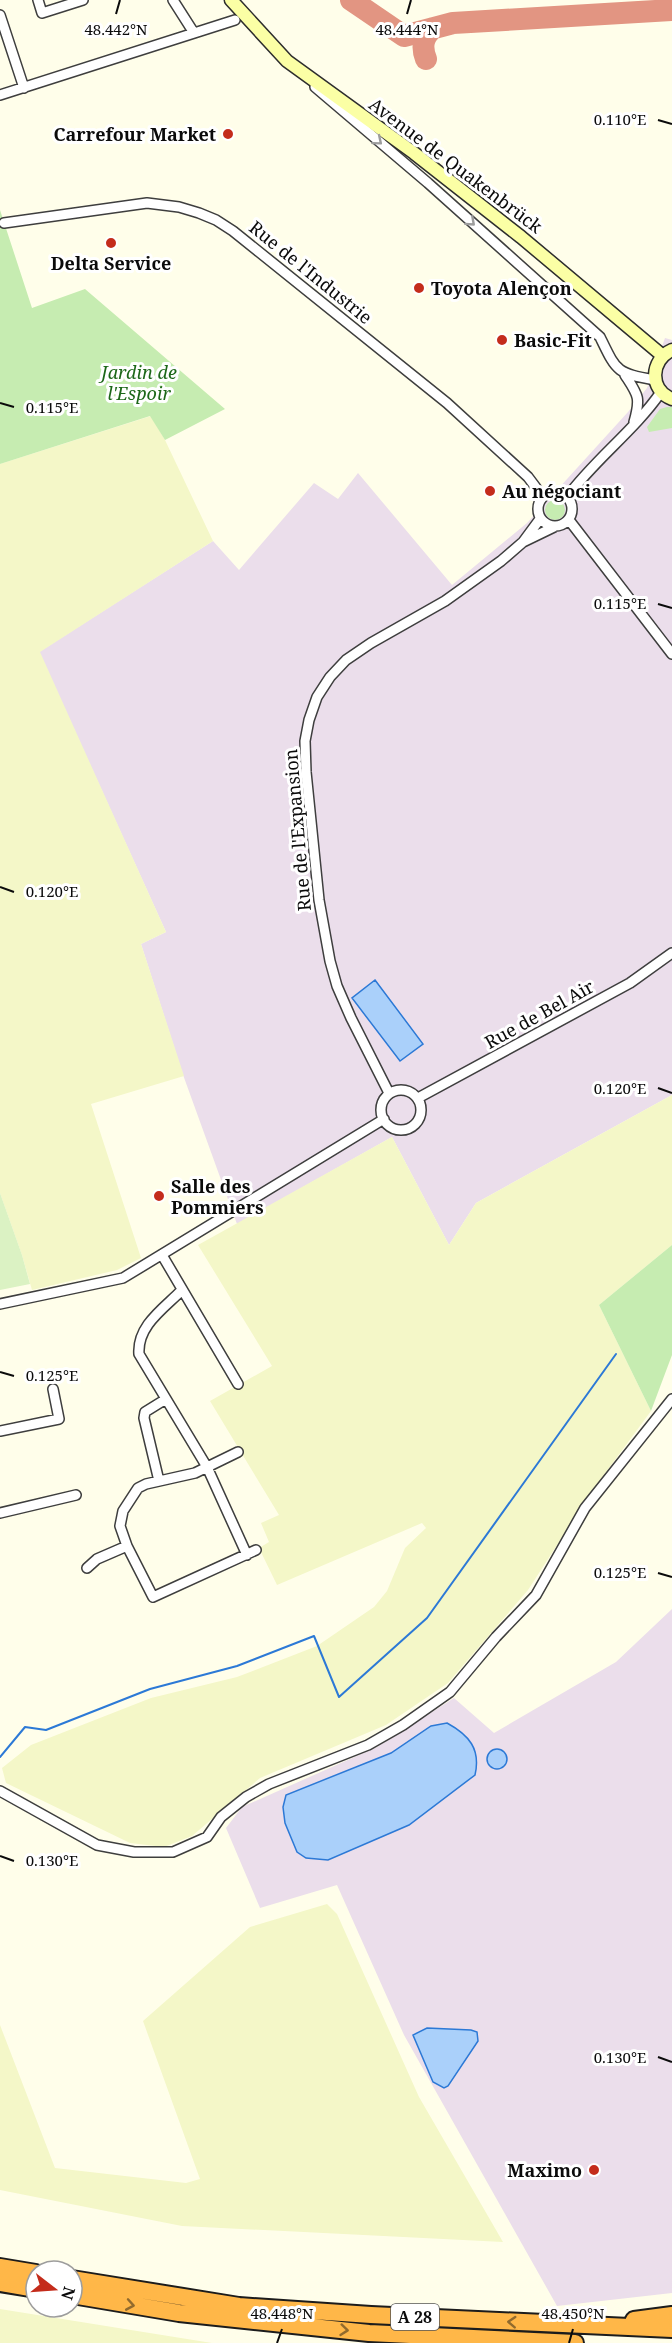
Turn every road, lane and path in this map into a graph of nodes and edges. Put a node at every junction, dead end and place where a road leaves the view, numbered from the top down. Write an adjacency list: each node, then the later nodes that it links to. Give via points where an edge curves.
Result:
1 (38, 0): 2 (street, via 42,13)
2 (83, 0)
3 (173, 0): 7 (street)
4 (231, 0): 8 (main road, Avenue de Quakenbrück)
5 (0, 18): 9 (street)
6 (235, 20): 7 (street)
7 (194, 33): 9 (street)
8 (287, 61): 12 (main road, Avenue de Quakenbrück, via 414,153); 13 (street, one-way to 13, via 600,337 616,368)
9 (24, 88): 10 (street)
10 (0, 95)
11 (4, 223): 17 (street, Rue de l'Industrie, via 147,203 179,207 216,220 447,403 528,477)
12 (667, 353): 14 (main road, via 657,363)
13 (625, 375): 14 (street); 16 (street, via 638,396)
14 (655, 380): 15 (main road)
15 (667, 396): 16 (street)
16 (633, 426): 18 (street)
17 (543, 497): 18 (street, via 557,492); 19 (street, via 537,507)
18 (567, 497): 20 (street, via 572,506)
19 (540, 519): 21 (street); 22 (street, Rue de l'Expansion)
20 (569, 520): 21 (street); 23 (street)
21 (554, 527): 22 (street)
22 (523, 542): 25 (street, Rue de l'Expansion, via 445,601 346,660 317,698 309,720 306,772 319,900 330,961 351,1018)
23 (672, 654)
24 (672, 953): 26 (street, Rue de Bel Air, via 630,982)
25 (390, 1093): 26 (street, via 407,1090); 27 (street, via 381,1108)
26 (418, 1098): 27 (street, via 420,1117 413,1126 400,1130)
27 (384, 1119): 28 (street)
28 (162, 1255): 29 (street); 30 (street, via 123,1278)
29 (182, 1291): 31 (street); 34 (street, via 146,1326 138,1345 143,1363)
30 (0, 1304)
31 (238, 1384)
32 (53, 1389): 35 (street, via 59,1419)
33 (672, 1399): 43 (street, via 585,1508 536,1595 450,1692 403,1725 368,1745 269,1784 221,1817 207,1838 173,1852 134,1852 97,1845)
34 (166, 1400): 37 (street); 38 (street, via 144,1412)
35 (0, 1431)
36 (238, 1452): 37 (street)
37 (207, 1467): 38 (street); 41 (street, via 252,1552 153,1597)
38 (159, 1481): 41 (street, via 138,1488 123,1511 120,1526)
39 (76, 1495): 40 (street)
40 (0, 1512)
41 (127, 1546): 42 (street, via 97,1559)
42 (87, 1568)
43 (0, 1791)
44 (0, 2268): 45 (highway)
45 (24, 2271)
46 (84, 2281): 51 (highway, A 28, one-way to 46, via 239,2306)
47 (0, 2283): 48 (highway)
48 (24, 2287)
49 (84, 2297): 53 (highway, A 28, one-way to 53, via 179,2313 369,2333)
50 (672, 2315): 51 (highway)
51 (592, 2326): 52 (highway, A 28)
52 (672, 2329)
53 (575, 2343)

